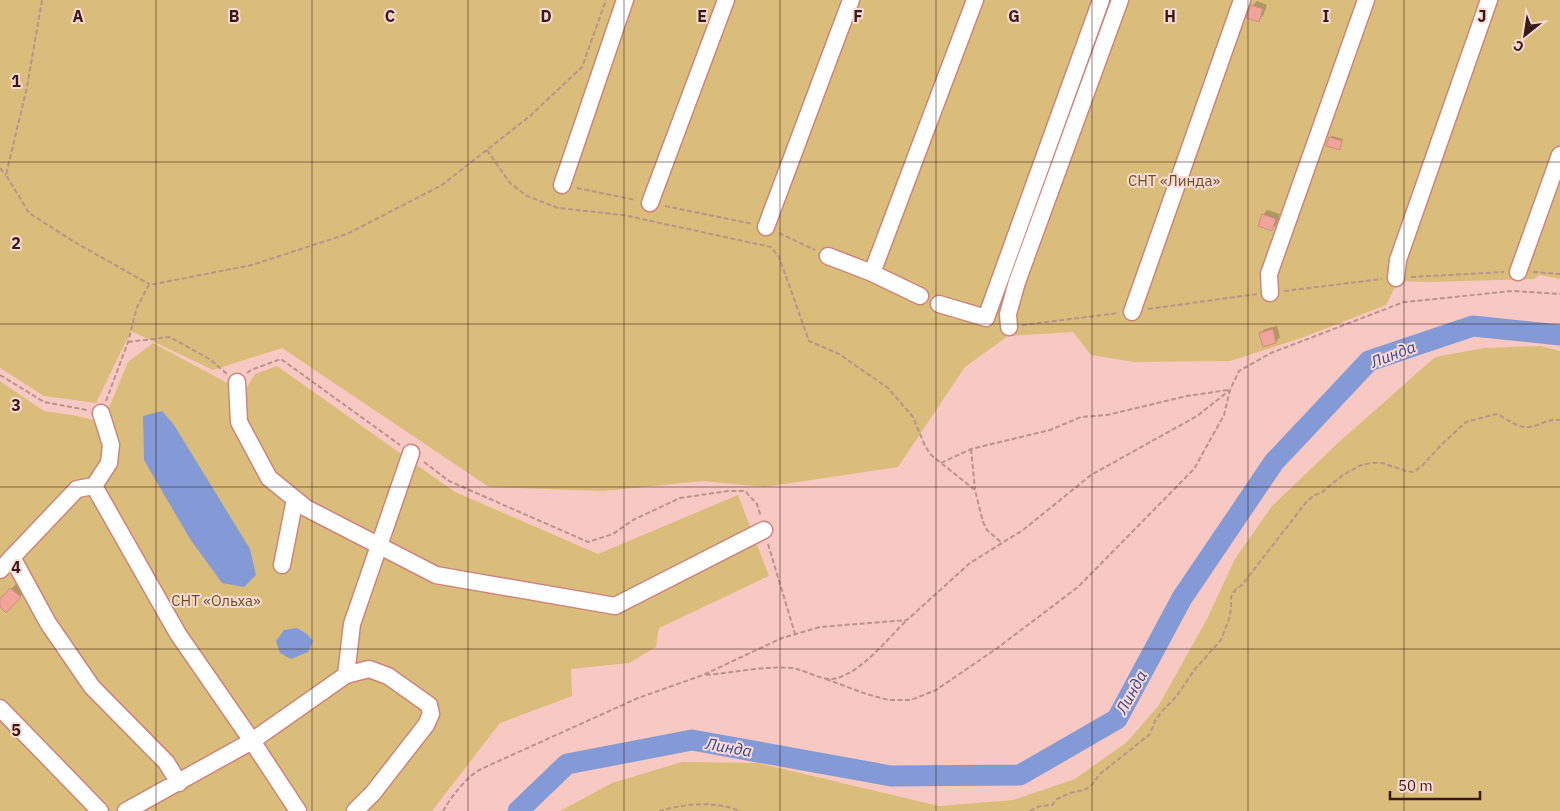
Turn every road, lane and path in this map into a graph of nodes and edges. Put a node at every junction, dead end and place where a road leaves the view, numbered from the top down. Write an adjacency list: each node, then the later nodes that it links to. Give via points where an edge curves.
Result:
1 (42, 0): 15 (path, via 27,88)
2 (606, 0): 12 (path, via 582,67 530,116)
3 (625, 0): 16 (lane)
4 (726, 0): 17 (lane)
5 (851, 0): 18 (lane)
6 (975, 0): 21 (lane)
7 (1101, 0): 27 (lane, via 986,318)
8 (1120, 0): 29 (lane, via 1017,282 1008,314)
9 (1242, 0): 28 (lane)
10 (1366, 0): 24 (lane, via 1269,274)
11 (1489, 0): 22 (lane, via 1398,260)
12 (487, 150): 23 (path, via 442,185 347,234 252,266); 38 (path, via 510,183 527,196 558,208 623,215 771,247 779,257 809,341 839,354 888,388 913,417 925,446)
13 (1560, 156): 20 (lane)
14 (0, 168): 15 (path)
15 (6, 176): 23 (path, via 29,213)
16 (562, 185): 17 (path)
17 (650, 203): 18 (path)
18 (766, 227): 19 (path)
19 (828, 256): 21 (lane)
20 (1518, 272)
21 (872, 273): 26 (lane)
22 (1396, 278)
23 (149, 284): 30 (path, via 137,307)
24 (1270, 293)
25 (1560, 294): 33 (path, via 1513,291 1404,302 1271,354 1239,371)
26 (920, 296)
27 (939, 304)
28 (1132, 312)
29 (1009, 327)
30 (128, 342): 32 (path, via 170,337 211,360); 34 (path)
31 (0, 375): 34 (path, via 44,402)
32 (237, 382): 37 (path, via 251,370 281,359); 41 (lane, via 239,422 269,478)
33 (1230, 390): 36 (path, via 1187,396 1107,415 1081,417 1050,430); 43 (path, via 1196,416 1091,475); 52 (path, via 1224,415 1194,469 1078,587 996,649 936,690 911,700 889,700)
34 (101, 413): 39 (lane, via 111,445 109,463)
35 (1560, 420): 63 (path, via 1552,419 1528,427 1496,414 1480,417 1458,428 1413,472 1382,463 1361,465 1315,495 1236,589 1231,597 1229,619 1221,640 1163,710 1150,734 1100,774 1091,786)
36 (971, 449): 38 (path); 40 (path)
37 (411, 453): 42 (path, via 449,481 588,542 613,534 633,520 680,498 728,491 745,491 757,504); 44 (lane)
38 (941, 463): 40 (path)
39 (94, 486): 45 (lane, via 77,489); 54 (lane, via 178,634)
40 (975, 490): 43 (path, via 983,522)
41 (295, 499): 44 (lane); 46 (lane)
42 (764, 530): 44 (lane, via 615,606 436,575); 49 (path)
43 (1002, 543): 48 (path, via 970,563)
44 (378, 546): 50 (lane, via 352,624)
45 (12, 557): 47 (lane); 55 (lane, via 48,623 92,687 166,762)
46 (282, 565)
47 (0, 570)
48 (907, 620): 49 (path, via 820,627); 52 (path, via 866,661 836,679)
49 (795, 634): 51 (path)
50 (346, 675): 54 (lane); 59 (lane, via 369,669 388,676 429,705 432,714 373,793)
51 (703, 675): 52 (path, via 782,667); 60 (path, via 638,698 475,772)
52 (826, 679)
53 (0, 708): 56 (lane)
54 (252, 741): 55 (lane); 58 (lane)
55 (179, 782): 57 (lane)
56 (100, 811)
57 (126, 811)
58 (298, 811)
59 (355, 811)
60 (443, 811)
61 (659, 811): 62 (path, via 679,805 701,804)
62 (740, 811)
63 (1030, 811)

